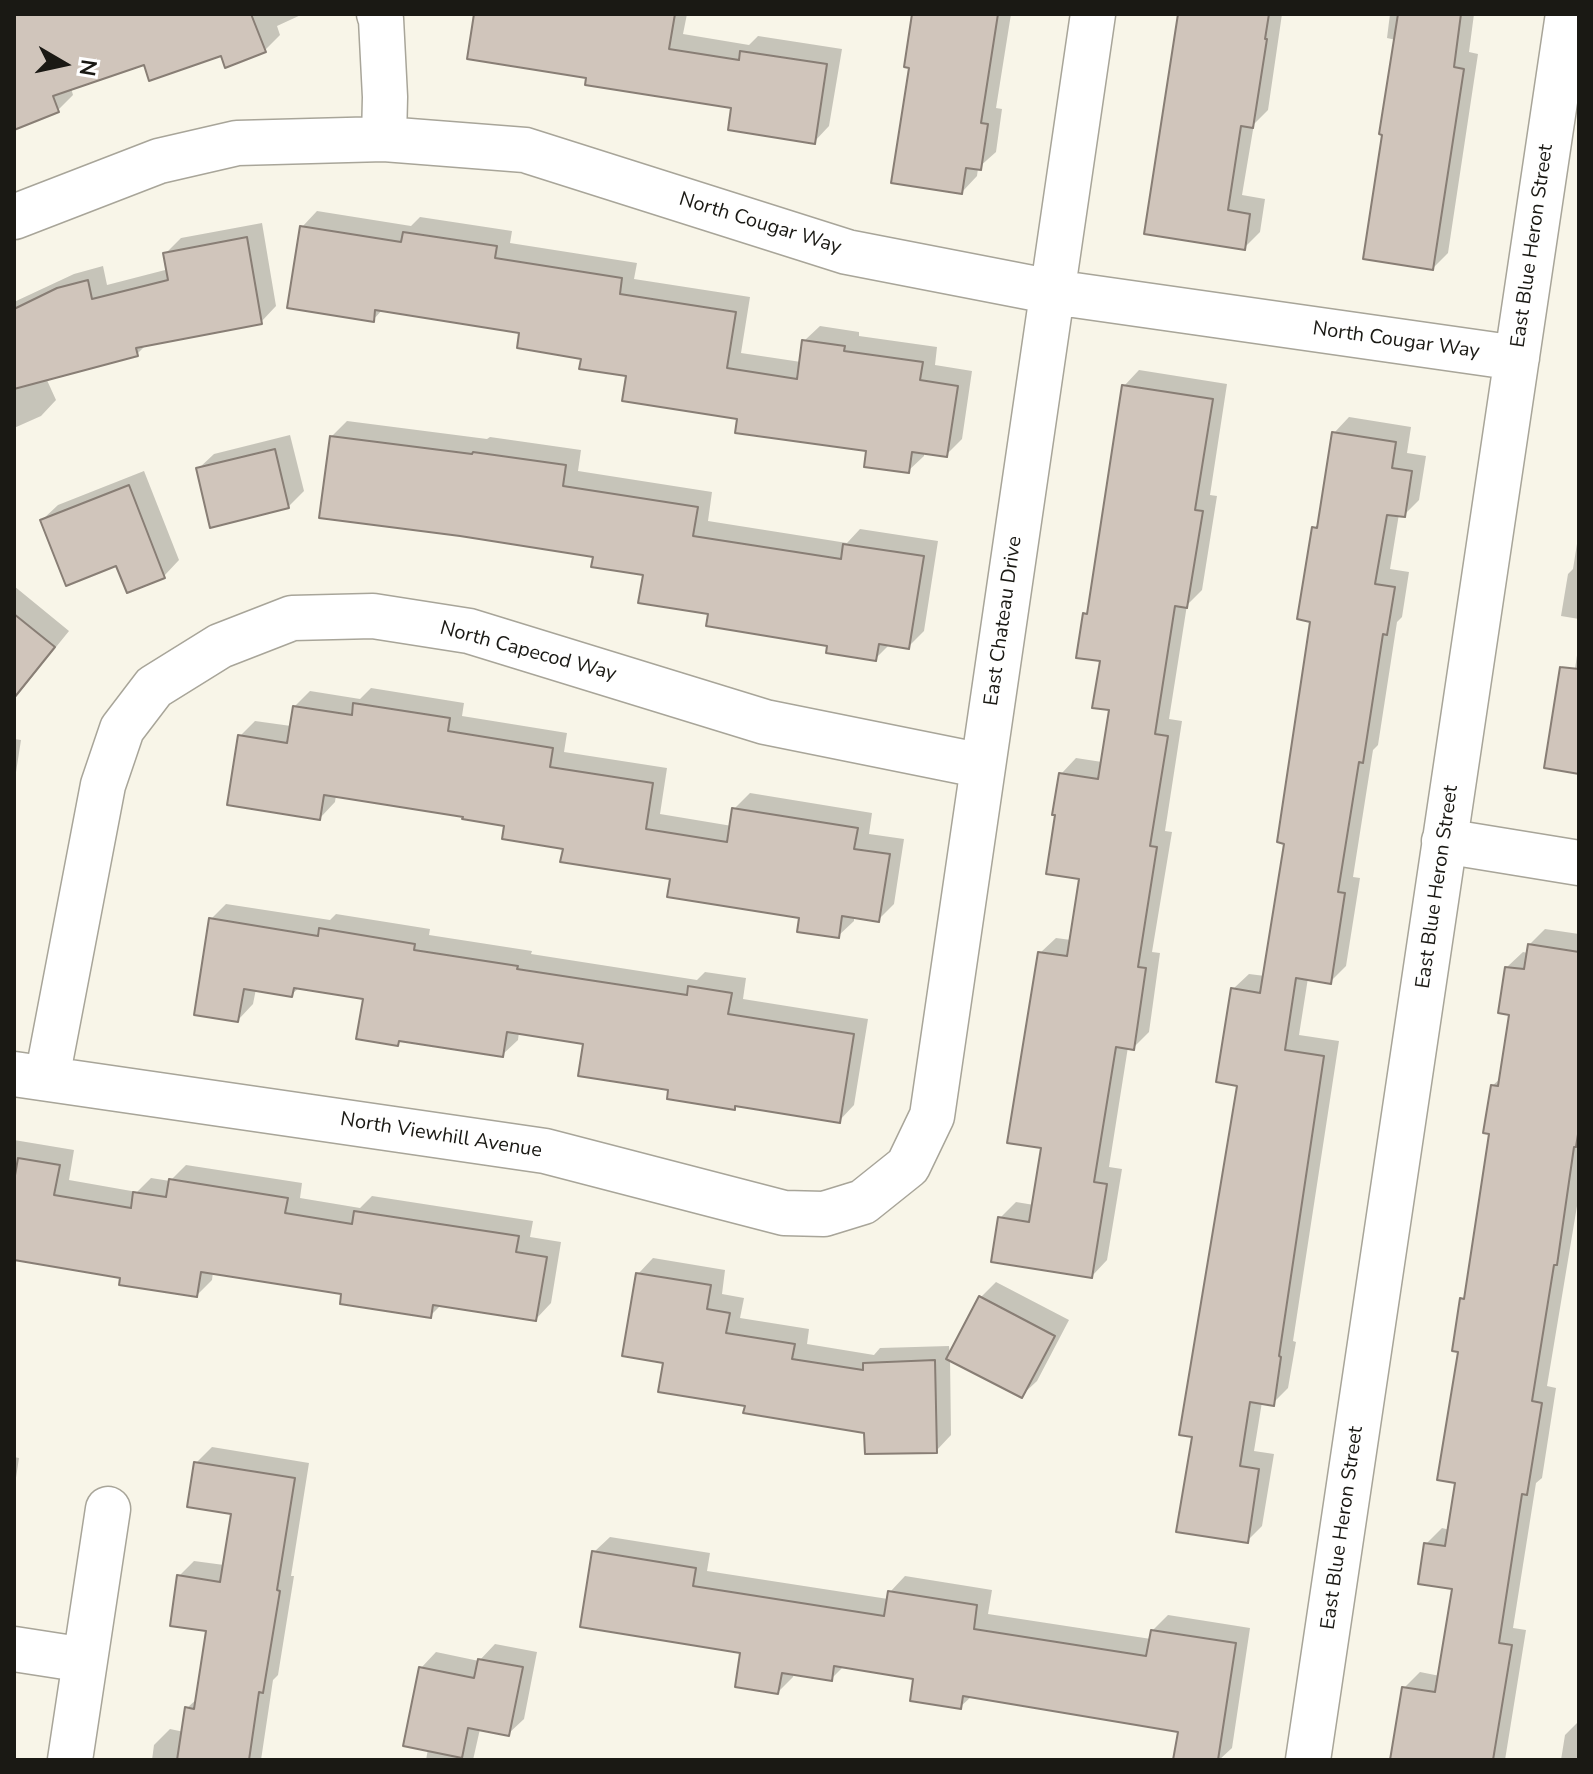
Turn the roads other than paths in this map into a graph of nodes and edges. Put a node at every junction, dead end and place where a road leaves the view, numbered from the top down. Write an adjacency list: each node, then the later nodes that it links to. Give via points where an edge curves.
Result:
1 (379, 14): 4 (street)
2 (1093, 14): 6 (street, East Chateau Drive)
3 (1568, 14): 7 (street, East Blue Heron Street)
4 (384, 139): 5 (street, North Cougar Way, via 237,143 159,161); 6 (street, North Cougar Way, via 525,150 847,252)
5 (14, 217)
6 (1053, 292): 7 (street, North Cougar Way); 8 (street, East Chateau Drive)
7 (1517, 358): 9 (street, East Blue Heron Street)
8 (983, 766): 11 (street, North Capecod Way, via 765,722 469,631 373,616 292,618 220,646 154,687 122,729 103,785); 12 (street, East Chateau Drive, via 932,1116 908,1166)
9 (1444, 841): 10 (street); 17 (street, East Blue Heron Street)
10 (1579, 863)
11 (31, 1076): 12 (street, North Viewhill Avenue, via 545,1151 784,1213 824,1214)
12 (863, 1202)
13 (108, 1509): 15 (street)
14 (14, 1649): 15 (street)
15 (85, 1660): 16 (street)
16 (70, 1760)
17 (1308, 1760)

